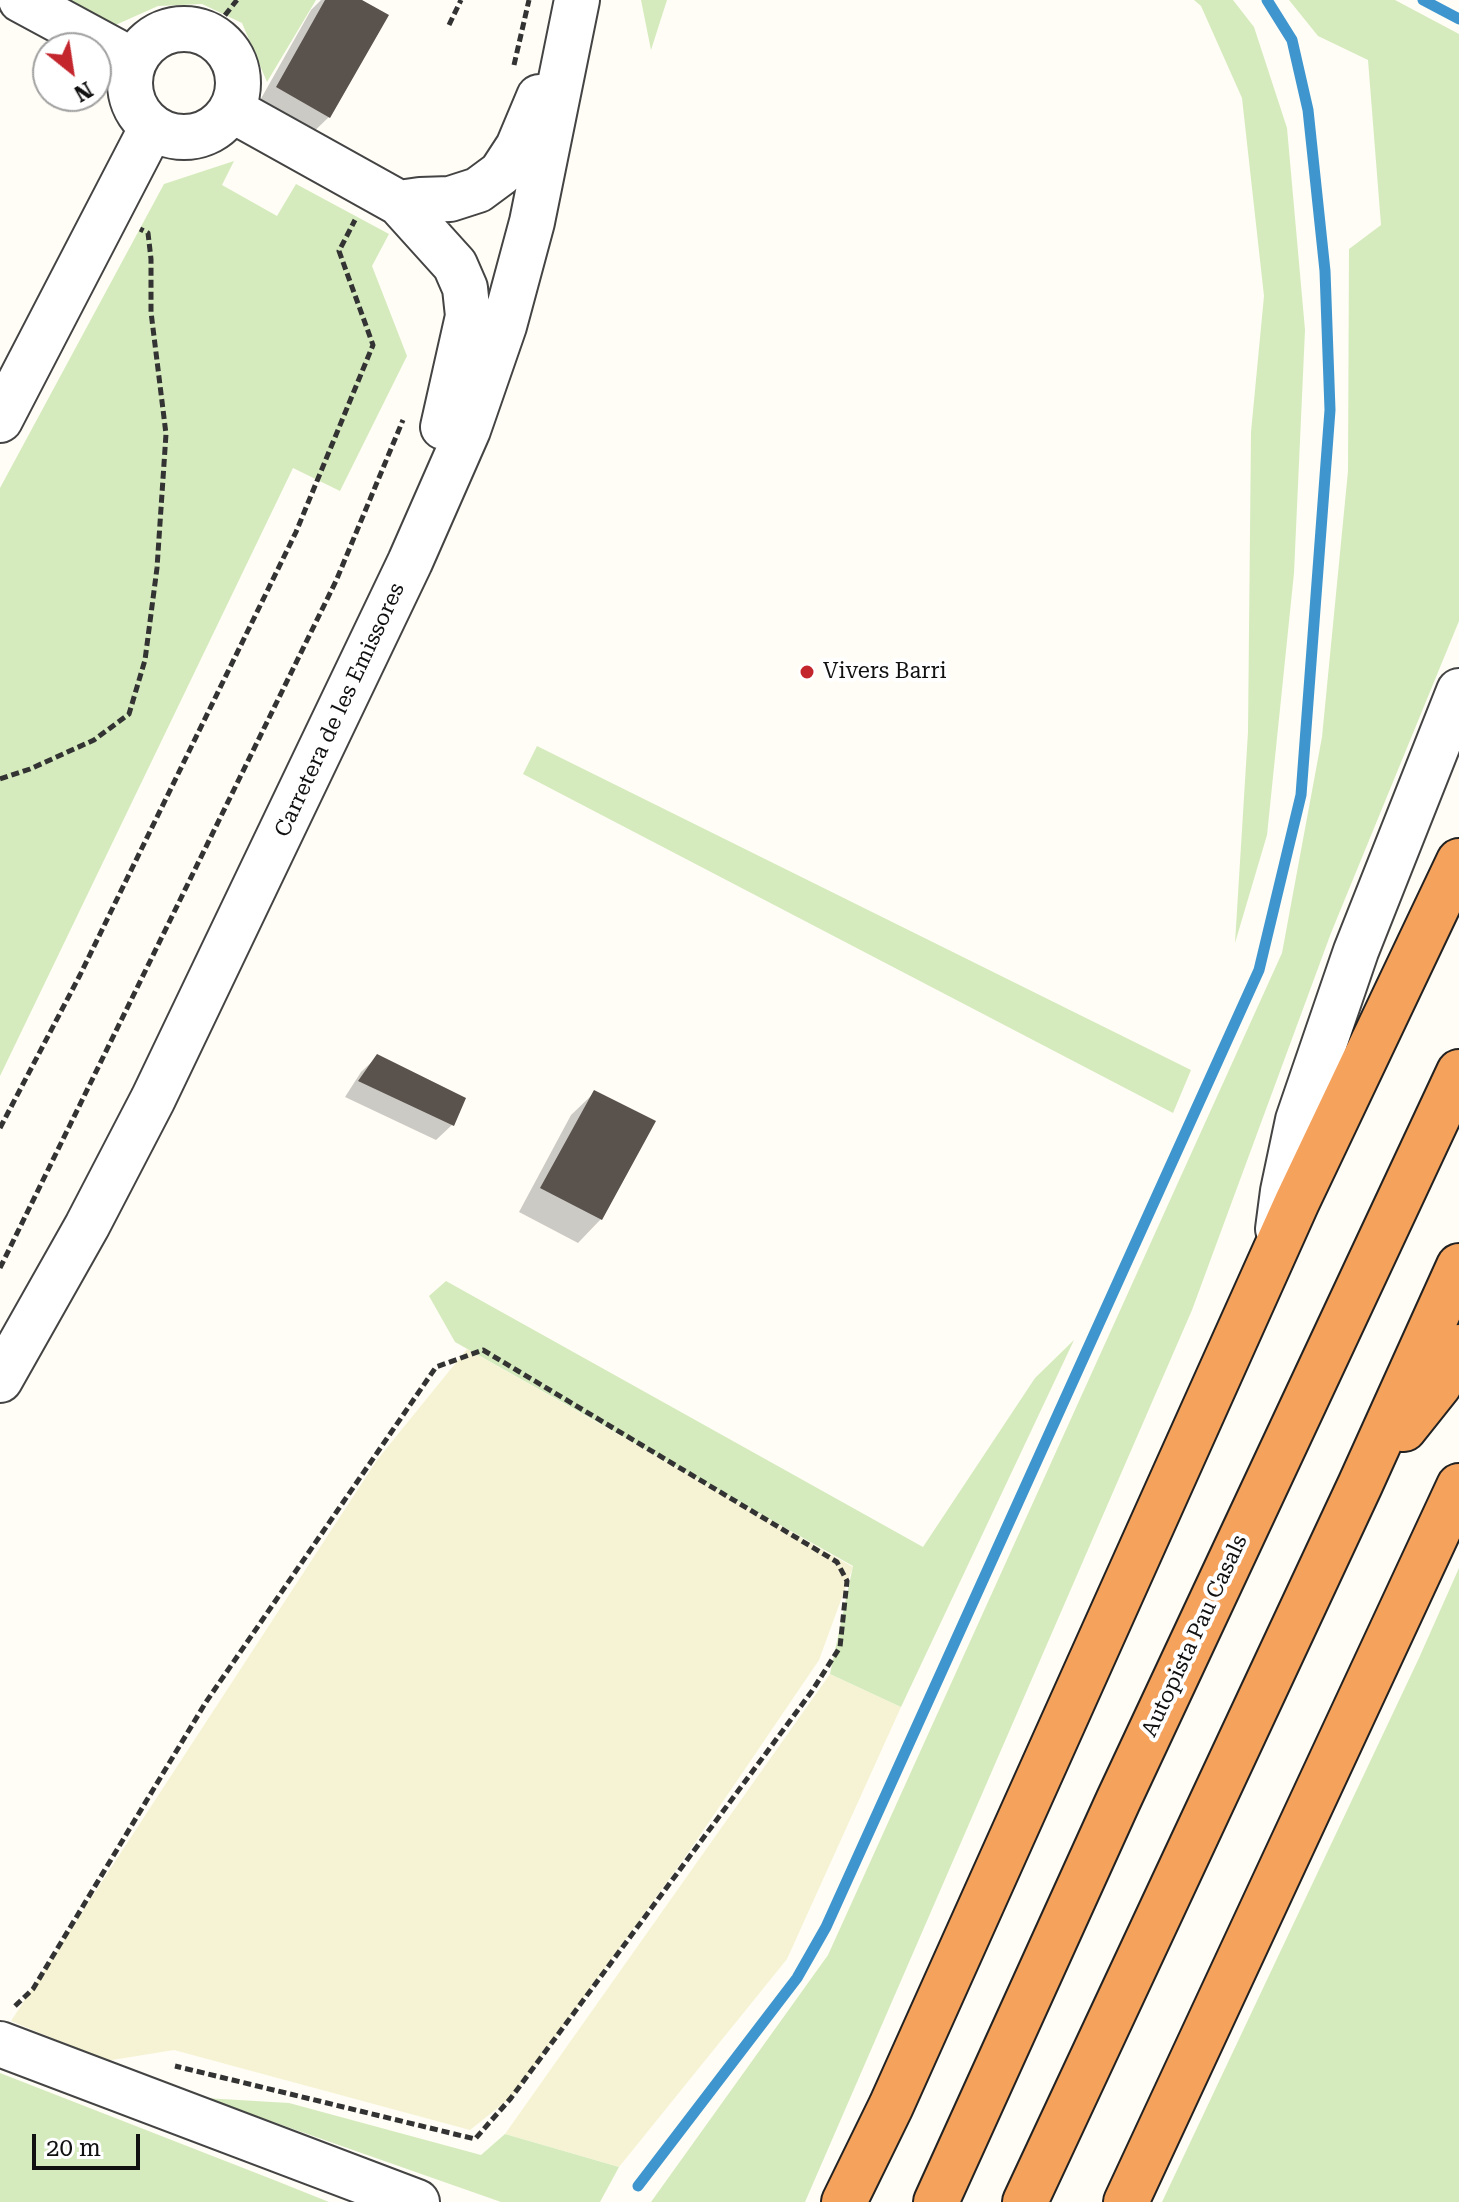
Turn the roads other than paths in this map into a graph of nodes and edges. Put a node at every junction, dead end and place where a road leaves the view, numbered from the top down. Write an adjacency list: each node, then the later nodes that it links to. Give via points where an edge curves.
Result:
1 (21, 0): 3 (street)
2 (575, 9): 6 (street, via 518,147 501,173 478,190 450,199); 8 (street, Carretera de les Emissores, via 532,222 504,326 468,430)
3 (134, 61): 4 (street, via 159,34 193,28 210,34 234,59 239,75); 5 (street, via 131,97)
4 (232, 110): 5 (street, via 213,129 187,138); 6 (street)
5 (152, 127): 7 (street)
6 (385, 196): 8 (street, via 455,265 465,288 468,316)
7 (0, 420)
8 (410, 562): 15 (street, Carretera de les Emissores, via 153,1099)
9 (1459, 691): 12 (street, via 1356,951 1298,1120)
10 (1459, 861): 12 (highway)
11 (1459, 1072): 21 (highway, Autopista Pau Casals)
12 (1276, 1252): 20 (highway)
13 (1459, 1266): 16 (highway)
14 (1459, 1347): 16 (highway, via 1439,1385)
15 (0, 1380)
16 (1360, 1485): 22 (highway)
17 (1459, 1486): 23 (highway)
18 (5, 2027): 19 (street)
19 (417, 2202)
20 (844, 2202)
21 (936, 2202)
22 (1025, 2202)
23 (1126, 2202)

